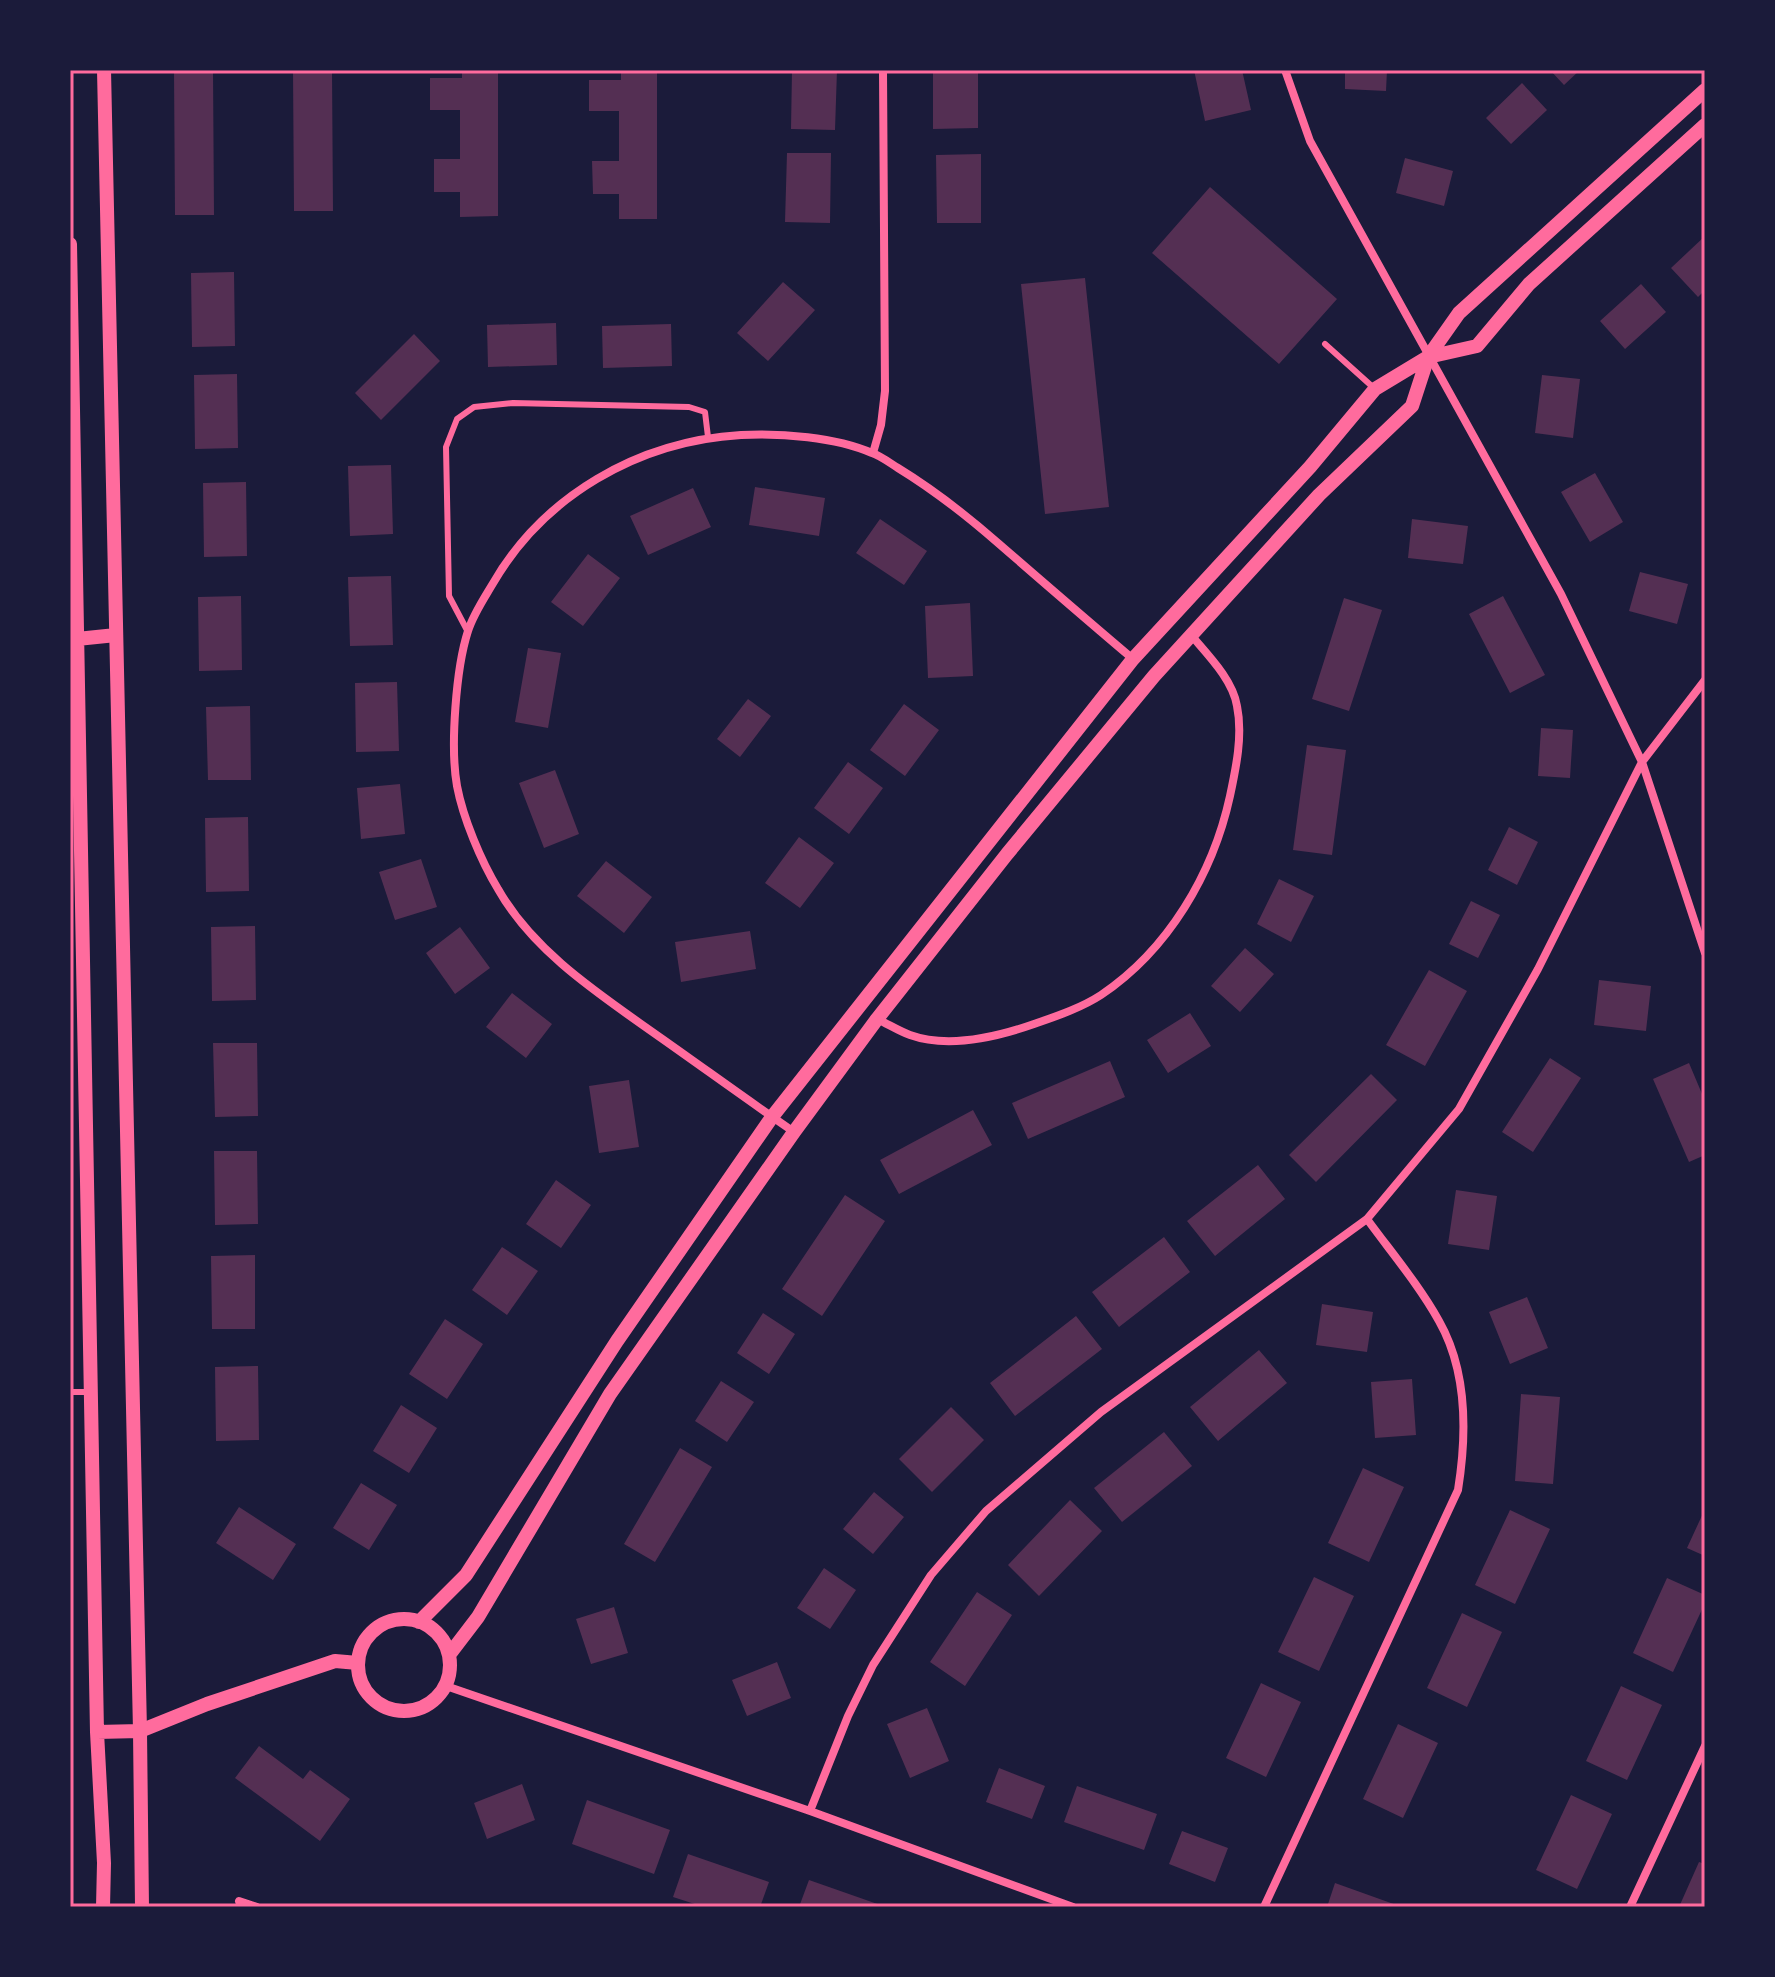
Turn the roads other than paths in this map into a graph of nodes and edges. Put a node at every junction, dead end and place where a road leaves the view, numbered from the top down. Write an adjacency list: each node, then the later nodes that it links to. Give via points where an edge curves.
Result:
1 (104, 70): 13 (street)
2 (883, 70): 11 (street, via 885,391)
3 (1285, 70): 8 (street, via 1310,141)
4 (1705, 90): 8 (street, via 1459,313)
5 (1705, 125): 8 (street, via 1529,284 1477,346)
6 (70, 244): 15 (street)
7 (1325, 344): 9 (lane)
8 (1428, 357): 9 (street); 14 (street, via 1412,406 1319,495); 18 (street, via 1561,594)
9 (1375, 389): 16 (street)
10 (708, 437): 11 (street, via 767,433); 12 (street, via 669,446 609,472 560,502 503,566); 12 (lane, via 705,412 689,407 513,403 474,407 457,419 446,447 449,596)
11 (873, 453): 16 (street, via 950,502)
12 (468, 632): 22 (street, via 457,684 457,785 498,889 522,924 565,966)
13 (116, 635): 15 (street); 31 (street)
14 (1191, 635): 21 (street); 21 (street, via 1237,704 1235,771 1206,868 1159,942 1099,996 1020,1029 941,1041 911,1036)
15 (77, 639): 19 (street)
16 (1133, 659): 22 (street)
17 (1705, 680): 18 (street)
18 (1642, 762): 20 (street); 24 (street, via 1538,969 1459,1109)
19 (77, 913): 26 (street)
20 (1705, 953)
21 (877, 1019): 23 (street)
22 (772, 1117): 23 (street); 27 (street, via 617,1341 466,1575)
23 (794, 1132): 28 (street, via 610,1394 478,1617)
24 (1367, 1219): 34 (street, via 1101,1412 986,1511 931,1575 873,1665); 40 (street, via 1439,1321 1457,1364 1464,1452 1458,1490)
25 (70, 1392): 26 (lane)
26 (93, 1392): 32 (street)
27 (419, 1622): 28 (street, via 433,1629); 29 (street, via 405,1619 379,1627 361,1649)
28 (449, 1655): 30 (street)
29 (358, 1663): 30 (street, via 367,1693 393,1710 423,1708); 31 (street, via 335,1661)
30 (446, 1686): 34 (street)
31 (140, 1731): 32 (street); 37 (street)
32 (97, 1732): 36 (street)
33 (1705, 1746): 41 (street)
34 (810, 1811): 39 (street)
35 (239, 1901): 38 (street)
36 (103, 1907)
37 (142, 1907)
38 (257, 1907)
39 (1073, 1907)
40 (1264, 1907)
41 (1630, 1907)

